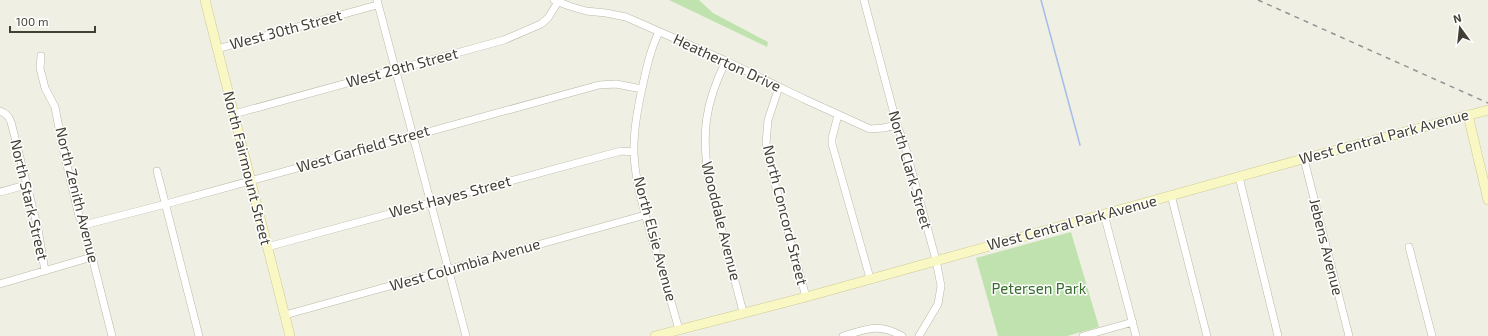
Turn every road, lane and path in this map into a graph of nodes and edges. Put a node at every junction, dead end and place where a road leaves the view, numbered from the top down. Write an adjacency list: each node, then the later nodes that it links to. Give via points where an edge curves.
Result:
1 (205, 0): 6 (street, North Fairmount Street)
2 (864, 0): 17 (street, North Clark Street)
3 (556, 1): 5 (street, Heatherton Drive, via 586,11 626,17); 9 (street, West 29th Street, via 548,18 527,31 504,40)
4 (377, 3): 6 (street, West 30th Street); 9 (street)
5 (659, 32): 8 (street, Heatherton Drive); 11 (street, North Elsie Avenue)
6 (217, 49): 14 (street, North Fairmount Street)
7 (41, 56): 32 (street, North Zenith Avenue, via 40,68 45,88 55,107 79,216)
8 (726, 61): 10 (street, Heatherton Drive); 42 (street, Wooddale Avenue, via 717,78 707,112 705,159)
9 (394, 69): 14 (street, West 29th Street); 18 (street)
10 (780, 87): 15 (street, Heatherton Drive); 41 (street, North Concord Street, via 768,120 766,143)
11 (642, 89): 18 (street, West Garfield Street, via 616,84 598,85); 19 (street, North Elsie Avenue)
12 (1488, 110): 16 (street, West Central Park Avenue)
13 (0, 111): 24 (street, North Stark Street, via 9,116)
14 (234, 114): 23 (street, North Fairmount Street)
15 (838, 115): 17 (street, Heatherton Drive, via 870,129); 39 (street, via 832,144)
16 (1468, 115): 20 (street, West Central Park Avenue); 27 (street)
17 (898, 125): 36 (street, North Clark Street)
18 (412, 136): 23 (street, West Garfield Street); 28 (street)
19 (634, 152): 28 (street, West Hayes Street, via 621,151); 31 (street, North Elsie Avenue)
20 (1304, 159): 22 (street, West Central Park Avenue); 58 (street, Jebens Avenue)
21 (157, 171): 29 (street)
22 (1239, 177): 26 (street, West Central Park Avenue); 57 (street)
23 (251, 181): 29 (street, West Garfield Street); 33 (street, North Fairmount Street)
24 (26, 185): 25 (street); 38 (street, North Stark Street, via 38,229)
25 (0, 192)
26 (1172, 196): 30 (street, West Central Park Avenue); 56 (street)
27 (1488, 200)
28 (430, 202): 33 (street, West Hayes Street); 37 (street)
29 (166, 204): 32 (street, West Garfield Street); 47 (street)
30 (1104, 214): 36 (street, West Central Park Avenue); 44 (street)
31 (645, 215): 37 (street, West Columbia Avenue); 45 (street, North Elsie Avenue)
32 (84, 225): 35 (street, North Zenith Avenue)
33 (267, 247): 43 (street, North Fairmount Street)
34 (1409, 247): 59 (street)
35 (92, 257): 38 (street); 46 (street, North Zenith Avenue)
36 (936, 260): 39 (street, West Central Park Avenue); 53 (street, North Clark Street, via 941,286 938,304)
37 (448, 270): 43 (street, West Columbia Avenue); 49 (street)
38 (45, 271): 40 (street)
39 (870, 278): 41 (street, West Central Park Avenue)
40 (0, 284)
41 (806, 297): 42 (street, West Central Park Avenue)
42 (743, 312): 45 (street, West Central Park Avenue)
43 (285, 315): 48 (street, North Fairmount Street)
44 (1133, 322): 54 (street); 55 (street)
45 (679, 330): 50 (street, West Central Park Avenue)
46 (112, 336)
47 (199, 336)
48 (290, 336)
49 (466, 336)
50 (655, 336)
51 (843, 336): 52 (street, via 882,328)
52 (902, 336)
53 (919, 336)
54 (1083, 336)
55 (1136, 336)
56 (1208, 336)
57 (1278, 336)
58 (1349, 336)
59 (1432, 336)

